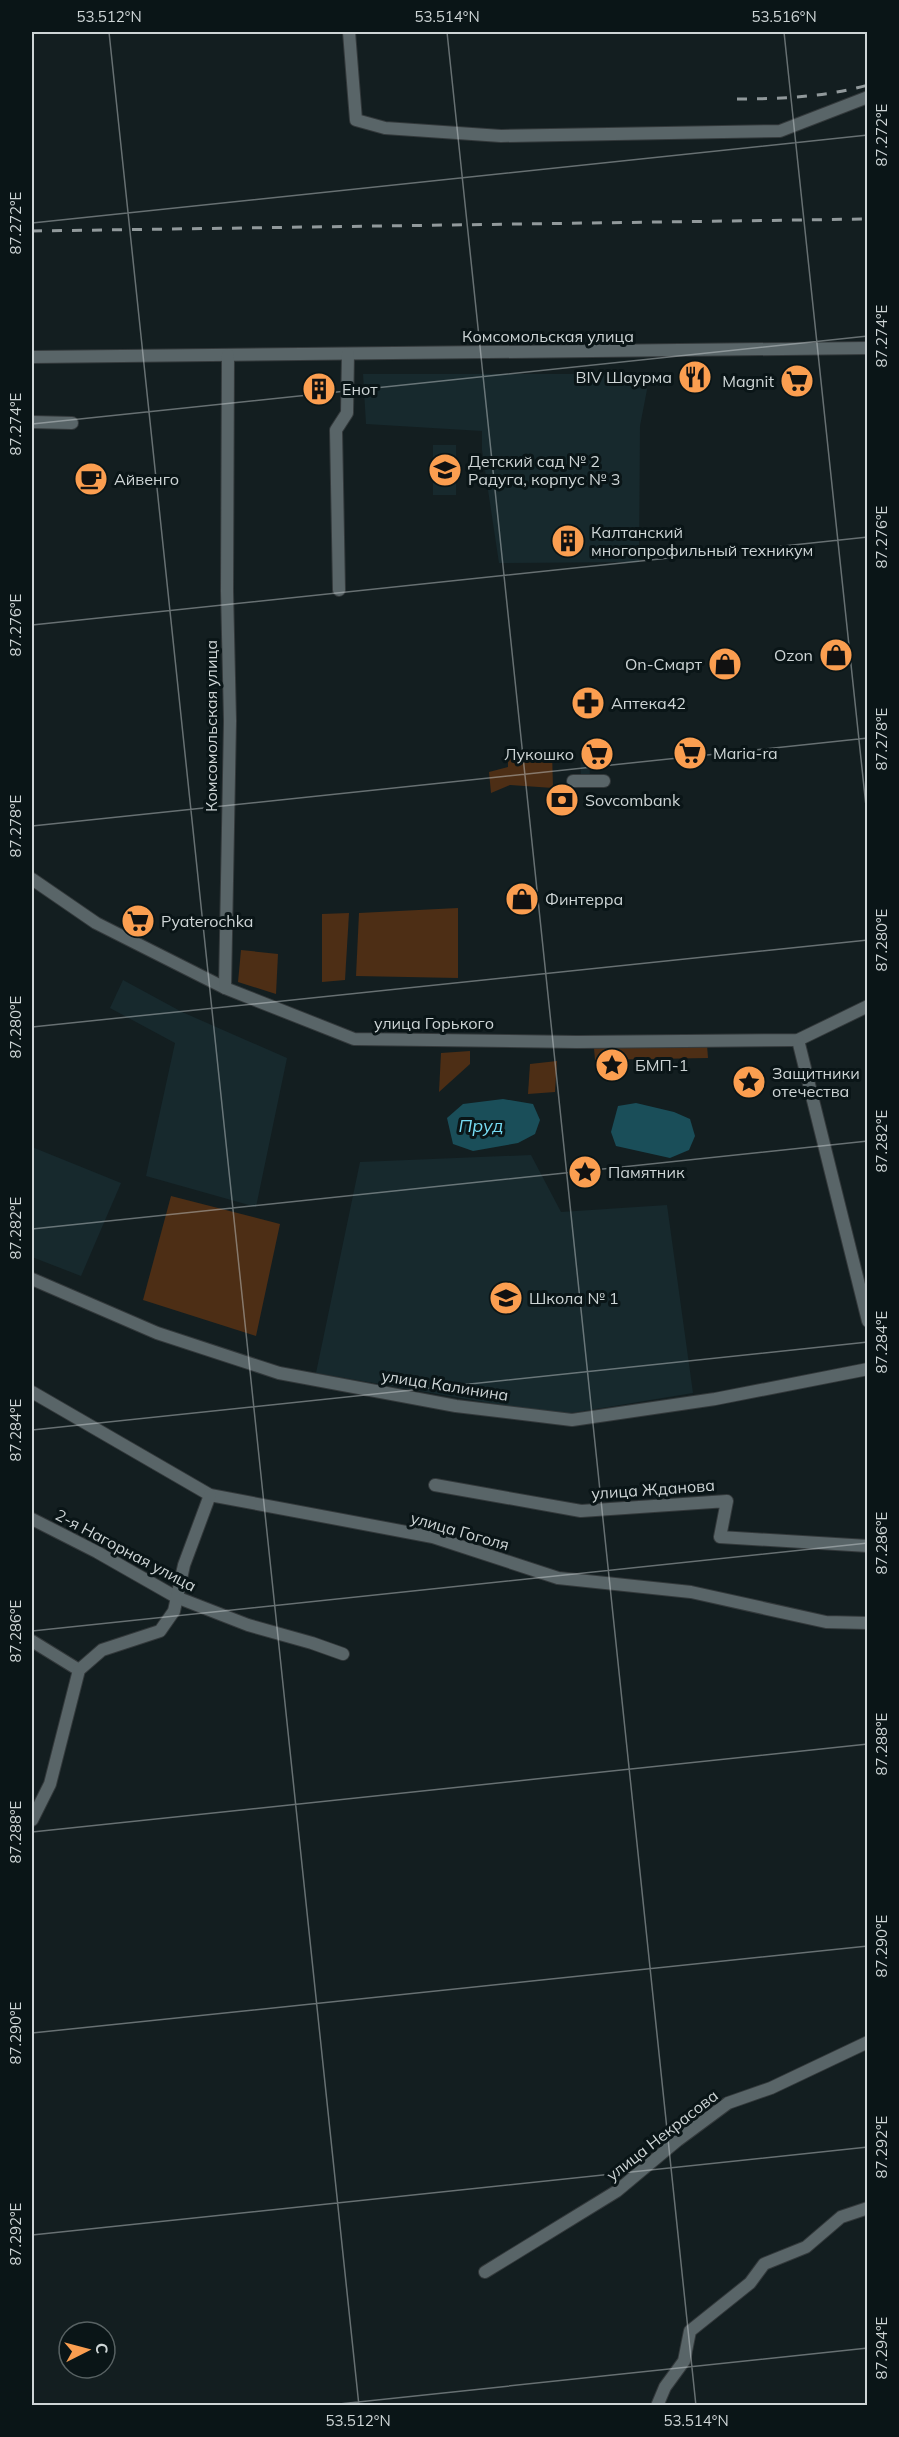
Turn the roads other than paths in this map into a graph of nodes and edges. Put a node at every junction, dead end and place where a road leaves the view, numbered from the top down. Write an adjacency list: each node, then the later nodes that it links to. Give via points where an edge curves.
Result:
1 (349, 32): 2 (street, via 356,120 385,128 501,136 780,131)
2 (867, 97)
3 (867, 348): 4 (street, Комсомольская улица)
4 (348, 354): 5 (street, Комсомольская улица); 9 (street, via 347,413 336,430)
5 (228, 355): 6 (street, Комсомольская улица); 13 (street, Комсомольская улица, via 230,721)
6 (32, 357)
7 (32, 422): 8 (street)
8 (72, 423)
9 (339, 590)
10 (604, 780): 11 (street)
11 (573, 781)
12 (32, 879): 13 (street, улица Горького, via 96,923)
13 (225, 988): 15 (street, улица Горького, via 354,1039)
14 (867, 1006): 15 (street, улица Горького)
15 (798, 1040): 17 (street)
16 (32, 1279): 18 (street, улица Калинина, via 157,1333 279,1373 456,1406 572,1420 715,1400)
17 (867, 1321)
18 (867, 1369)
19 (32, 1392): 21 (street, улица Гоголя)
20 (435, 1485): 23 (street, улица Жданова, via 581,1511 727,1501 720,1537)
21 (210, 1495): 24 (street); 25 (street, улица Гоголя, via 433,1537 558,1578 691,1592 825,1622)
22 (32, 1519): 24 (street, 2-я Нагорная улица)
23 (867, 1546)
24 (176, 1597): 27 (street, 2-я Нагорная улица, via 248,1625); 28 (street, via 174,1611 160,1631 102,1650)
25 (867, 1623)
26 (32, 1641): 28 (street)
27 (343, 1654)
28 (79, 1670): 29 (street, via 50,1785)
29 (32, 1820)
30 (867, 2043): 32 (street, улица Некрасова, via 771,2088 728,2103 617,2192)
31 (867, 2208): 33 (street, via 841,2217 806,2247 764,2264 750,2283 690,2331 684,2361)
32 (485, 2272)
33 (657, 2406)

